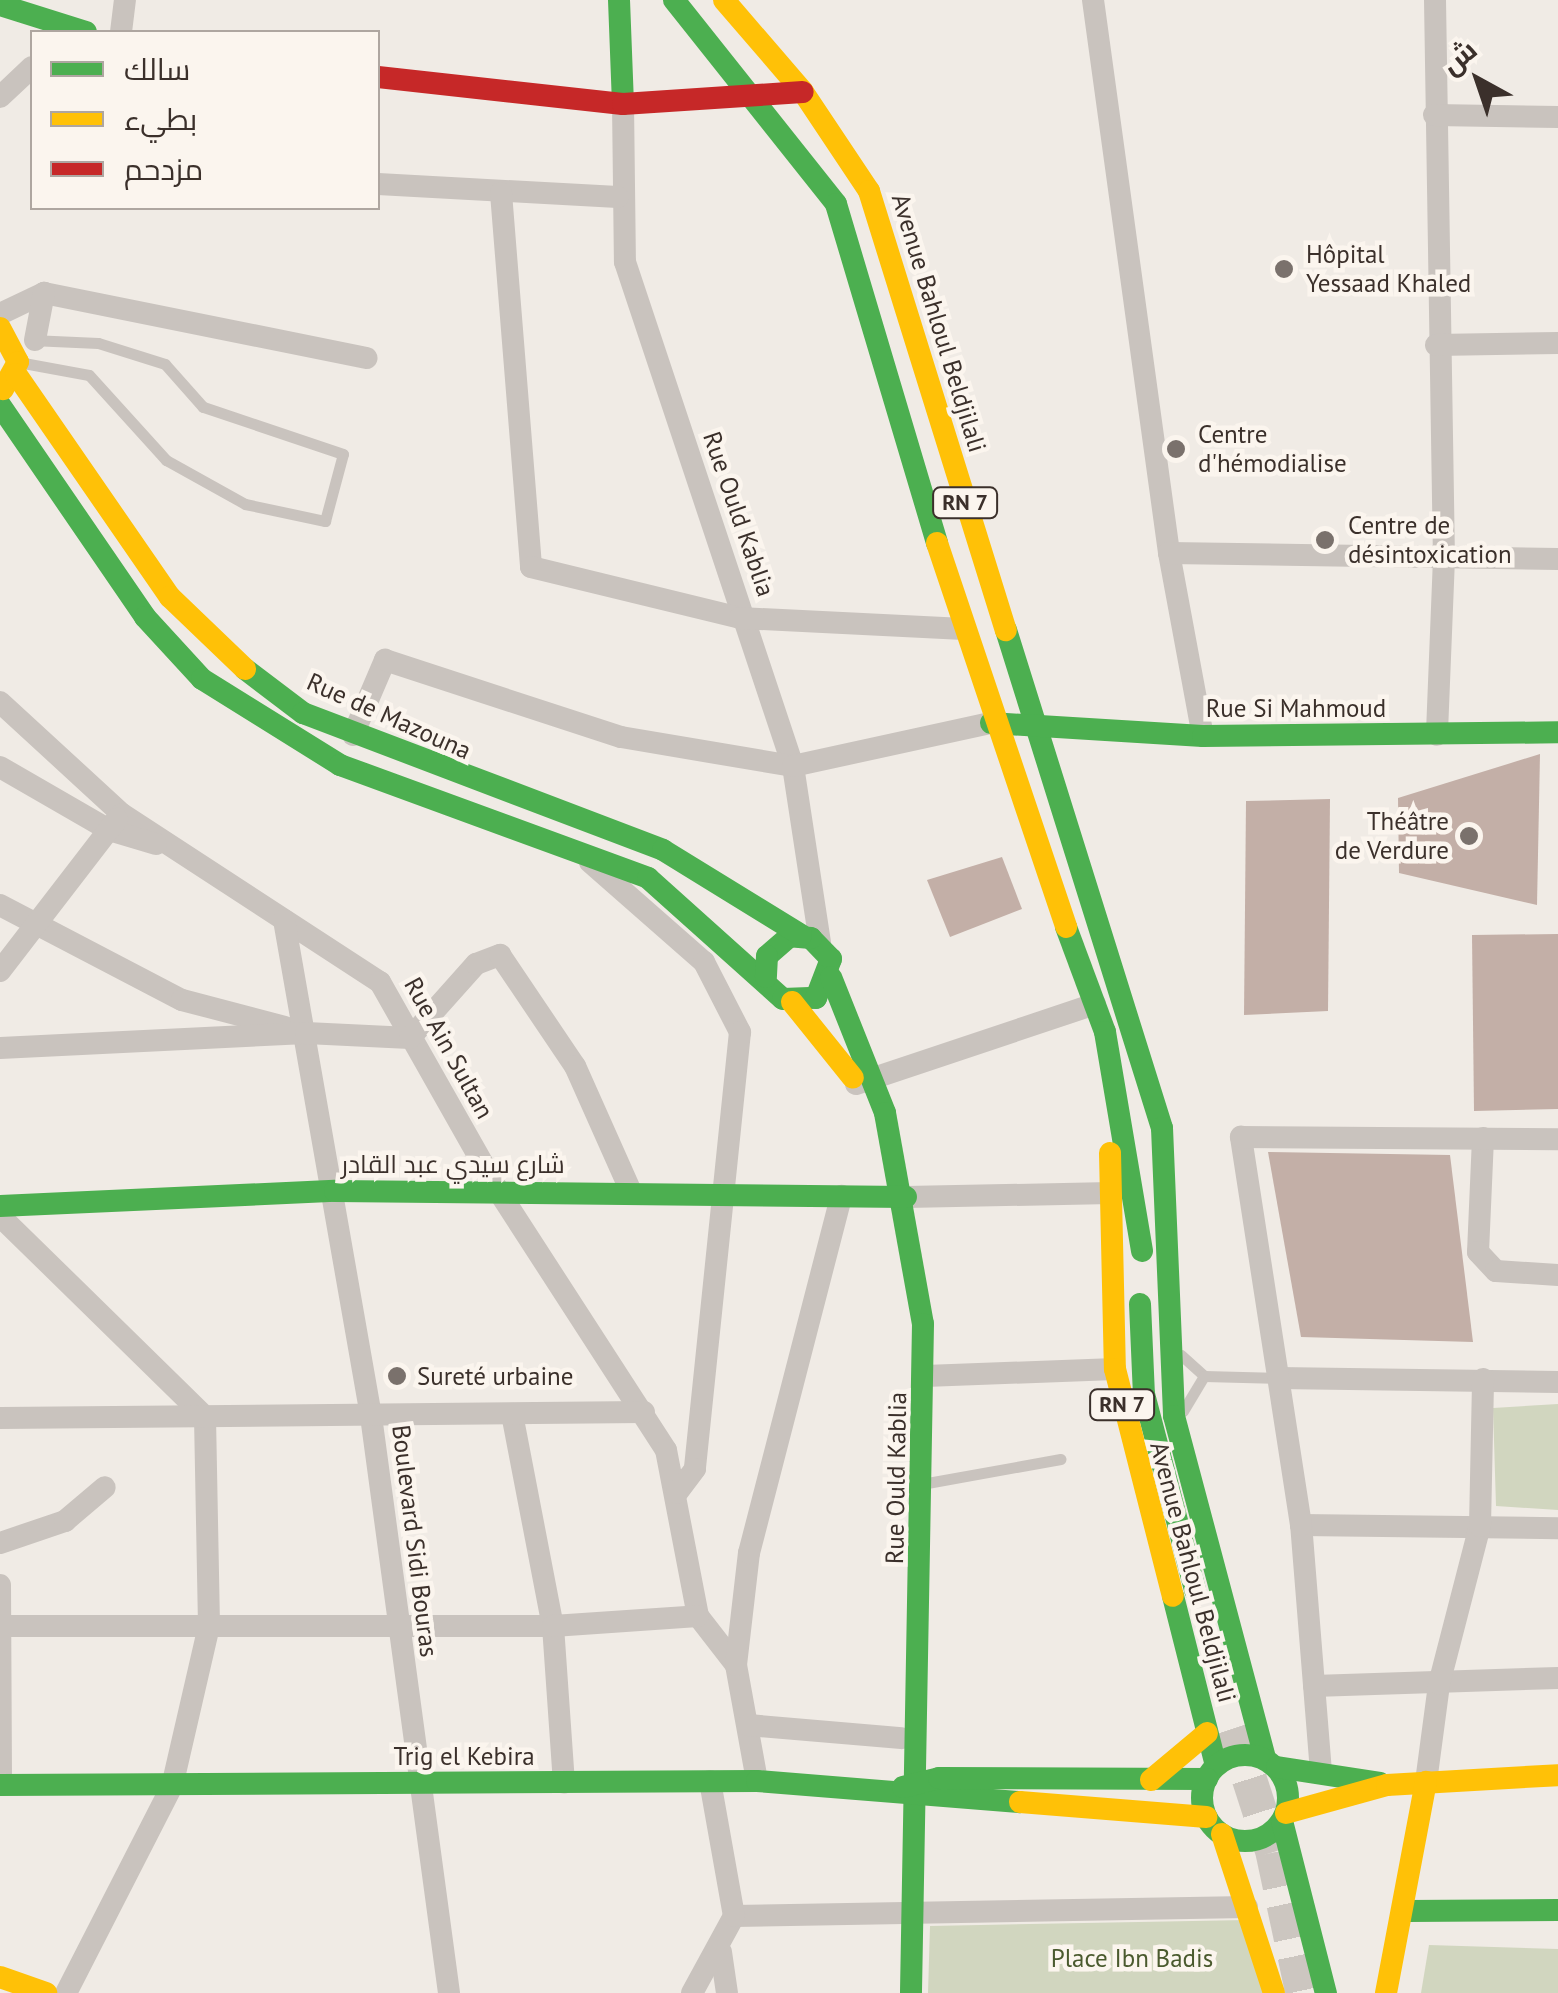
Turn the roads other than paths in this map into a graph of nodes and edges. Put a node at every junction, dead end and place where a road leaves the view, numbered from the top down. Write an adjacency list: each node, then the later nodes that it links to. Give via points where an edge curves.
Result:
1 (125, 0): 9 (street)
2 (619, 0): 15 (main road)
3 (674, 0): 14 (main road, Avenue Bahloul Beldjilali / RN 7)
4 (724, 0): 12 (main road, Avenue Bahloul Beldjilali / RN 7)
5 (1094, 0): 28 (street)
6 (1435, 0): 16 (street)
7 (0, 4): 8 (main road)
8 (51, 28)
9 (121, 30)
10 (30, 69): 13 (street)
11 (380, 77): 15 (main road)
12 (803, 92): 14 (main road); 35 (main road, Avenue Bahloul Beldjilali / RN 7, via 869,191)
13 (0, 97)
14 (756, 100): 15 (main road); 32 (main road, Avenue Bahloul Beldjilali / RN 7, via 836,204)
15 (623, 104): 20 (street, Rue Ould Kablia)
16 (1434, 115): 17 (street); 24 (street)
17 (1558, 117)
18 (380, 184): 19 (street)
19 (501, 193): 20 (street); 31 (street, via 531,567)
20 (618, 197): 31 (street, Rue Ould Kablia, via 625,262)
21 (44, 292): 22 (street); 25 (street); 26 (street)
22 (0, 314)
23 (1558, 343): 24 (street)
24 (1436, 345): 29 (street)
25 (14, 356): 25 (lane, via 89,375 166,460 245,504 325,521 344,454 203,407 164,364 98,344); 38 (main road, Rue de Mazouna, via 170,597 224,654 303,713)
26 (367, 358)
27 (0, 404): 43 (main road, via 144,617 202,678 287,740)
28 (1169, 553): 29 (street); 39 (street)
29 (1444, 558): 30 (street); 37 (street)
30 (1558, 559)
31 (746, 618): 32 (street); 40 (street, Rue Ould Kablia)
32 (964, 629): 34 (main road, Avenue Bahloul Beldjilali / RN 7)
33 (0, 702): 42 (street)
34 (991, 722): 35 (main road, Rue Si Mahmoud); 40 (street); 52 (main road, Avenue Bahloul Beldjilali / RN 7)
35 (1035, 728): 39 (main road, Rue Si Mahmoud); 56 (main road, Avenue Bahloul Beldjilali / RN 7)
36 (1558, 732): 37 (main road, Rue Si Mahmoud)
37 (1436, 735): 39 (main road, Rue Si Mahmoud)
38 (353, 736): 40 (street, via 386,660 621,736); 47 (main road, Rue de Mazouna, via 663,850)
39 (1203, 736)
40 (792, 766): 47 (street, Rue Ould Kablia)
41 (0, 767): 42 (street)
42 (115, 822): 45 (street, Rue Ain Sultan, via 183,853); 46 (street)
43 (581, 855): 49 (main road, via 678,897); 64 (street, via 704,962 733,1006 740,1032)
44 (0, 905): 46 (street)
45 (284, 920): 54 (street, Boulevard Sidi Bouras); 55 (street, Rue Ain Sultan, via 360,963)
46 (34, 922): 48 (street); 54 (street, via 182,1000)
47 (810, 939): 49 (main road, via 772,948); 50 (main road)
48 (0, 970)
49 (766, 977): 51 (main road)
50 (831, 978): 51 (main road, via 816,998); 58 (main road, Rue Ould Kablia)
51 (792, 1002): 58 (main road, Rue Ould Kablia)
52 (1095, 1004): 53 (main road, Avenue Bahloul Beldjilali / RN 7); 58 (street)
53 (1106, 1032): 65 (main road, Avenue Bahloul Beldjilali / RN 7); 70 (main road, Avenue Bahloul Beldjilali / RN 7)
54 (306, 1033): 55 (street); 57 (street); 61 (street, Boulevard Sidi Bouras)
55 (410, 1038): 62 (street, Rue Ain Sultan); 63 (street, via 476,964 500,955 575,1066)
56 (1135, 1044): 70 (main road, Avenue Bahloul Beldjilali / RN 7, via 1149,1179); 72 (main road, Avenue Bahloul Beldjilali / RN 7, via 1162,1128)
57 (0, 1048)
58 (864, 1081): 67 (main road, Rue Ould Kablia)
59 (1483, 1138): 60 (street); 71 (street, via 1478,1252 1496,1270); 76 (street, via 1241,1138)
60 (1558, 1138)
61 (335, 1191): 62 (main road, شارع سيدي عبد القادر); 68 (main road, شارع سيدي عبد القادر); 81 (street, Boulevard Sidi Bouras)
62 (500, 1192): 63 (main road, شارع سيدي عبد القادر); 79 (street, Rue Ain Sultan)
63 (631, 1192): 64 (main road, شارع سيدي عبد القادر)
64 (718, 1192): 66 (main road, شارع سيدي عبد القادر); 88 (street, via 695,1469)
65 (1111, 1193): 67 (street); 73 (main road, Avenue Bahloul Beldjilali / RN 7)
66 (842, 1196): 67 (main road, شارع سيدي عبد القادر); 99 (street, via 750,1553)
67 (896, 1196): 74 (main road, Rue Ould Kablia); 86 (main road, Rue Ould Kablia)
68 (0, 1206)
69 (0, 1216): 82 (street)
70 (1142, 1251): 104 (main road, RN 7, via 1144,1394)
71 (1558, 1275)
72 (1164, 1336): 75 (lane); 84 (main road, Avenue Bahloul Beldjilali / RN 7)
73 (1115, 1368): 74 (street); 105 (main road, Avenue Bahloul Beldjilali / RN 7)
74 (924, 1376): 86 (main road, Rue Ould Kablia)
75 (1204, 1376): 76 (lane); 84 (lane)
76 (1278, 1378): 77 (street); 89 (street)
77 (1483, 1379): 78 (street); 90 (street)
78 (1558, 1382)
79 (644, 1412): 80 (street); 88 (street, Rue Ain Sultan)
80 (512, 1414): 81 (street); 97 (street)
81 (371, 1416): 82 (street); 98 (street, Boulevard Sidi Bouras)
82 (205, 1417): 83 (street); 96 (street)
83 (0, 1418)
84 (1176, 1423): 107 (main road, Avenue Bahloul Beldjilali / RN 7)
85 (1060, 1459): 86 (lane)
86 (914, 1486): 106 (main road, Rue Ould Kablia); 120 (main road, Rue Ould Kablia)
87 (105, 1488): 92 (street, via 65,1521)
88 (677, 1492): 94 (street, Rue Ain Sultan)
89 (1301, 1526): 90 (street); 102 (street)
90 (1480, 1526): 91 (street); 101 (street)
91 (1558, 1528)
92 (0, 1543)
93 (0, 1585): 95 (street)
94 (698, 1616): 97 (street); 99 (street, Rue Ain Sultan)
95 (1, 1626): 96 (street); 117 (street)
96 (209, 1626): 98 (street); 119 (street)
97 (553, 1626): 98 (street); 115 (street)
98 (397, 1628): 116 (street, Boulevard Sidi Bouras)
99 (736, 1666): 103 (street, Rue Ain Sultan)
100 (1558, 1678): 101 (street)
101 (1439, 1684): 102 (street); 114 (street)
102 (1314, 1686): 109 (street)
103 (748, 1724): 106 (street); 112 (street, Rue Ain Sultan)
104 (1232, 1728)
105 (1208, 1733): 108 (main road, Avenue Bahloul Beldjilali / RN 7); 111 (main road)
106 (901, 1738): 120 (main road, Rue Ould Kablia)
107 (1270, 1763): 108 (main road, via 1240,1755); 109 (main road); 121 (main road)
108 (1211, 1772): 111 (main road); 122 (main road)
109 (1320, 1772): 118 (main road)
110 (1558, 1775): 114 (main road)
111 (1151, 1780): 120 (main road)
112 (757, 1781): 113 (main road, Trig el Kebira); 120 (main road, Trig el Kebira)
113 (710, 1782): 115 (main road, Trig el Kebira); 127 (street)
114 (1426, 1782): 118 (main road); 126 (main road)
115 (564, 1783): 116 (main road, Trig el Kebira)
116 (421, 1784): 119 (main road, Trig el Kebira); 132 (street, Boulevard Sidi Bouras)
117 (0, 1785): 119 (main road, Trig el Kebira)
118 (1387, 1785): 121 (main road)
119 (172, 1786): 131 (street)
120 (912, 1789): 122 (main road); 125 (main road, Rue Ould Kablia)
121 (1284, 1817): 122 (main road, via 1262,1838); 138 (main road)
122 (1214, 1826): 123 (main road)
123 (1247, 1906): 125 (street); 137 (main road)
124 (1558, 1910): 126 (main road)
125 (903, 1911): 127 (street); 135 (main road, Rue Ould Kablia); 136 (main road, Rue Ould Kablia)
126 (1407, 1911): 139 (main road)
127 (734, 1916): 128 (street)
128 (721, 1952): 133 (street); 134 (street)
129 (0, 1977): 130 (main road)
130 (46, 1993)
131 (66, 1993)
132 (449, 1993)
133 (692, 1993)
134 (728, 1993)
135 (892, 1993)
136 (911, 1993)
137 (1274, 1993)
138 (1326, 1993)
139 (1386, 1993)

